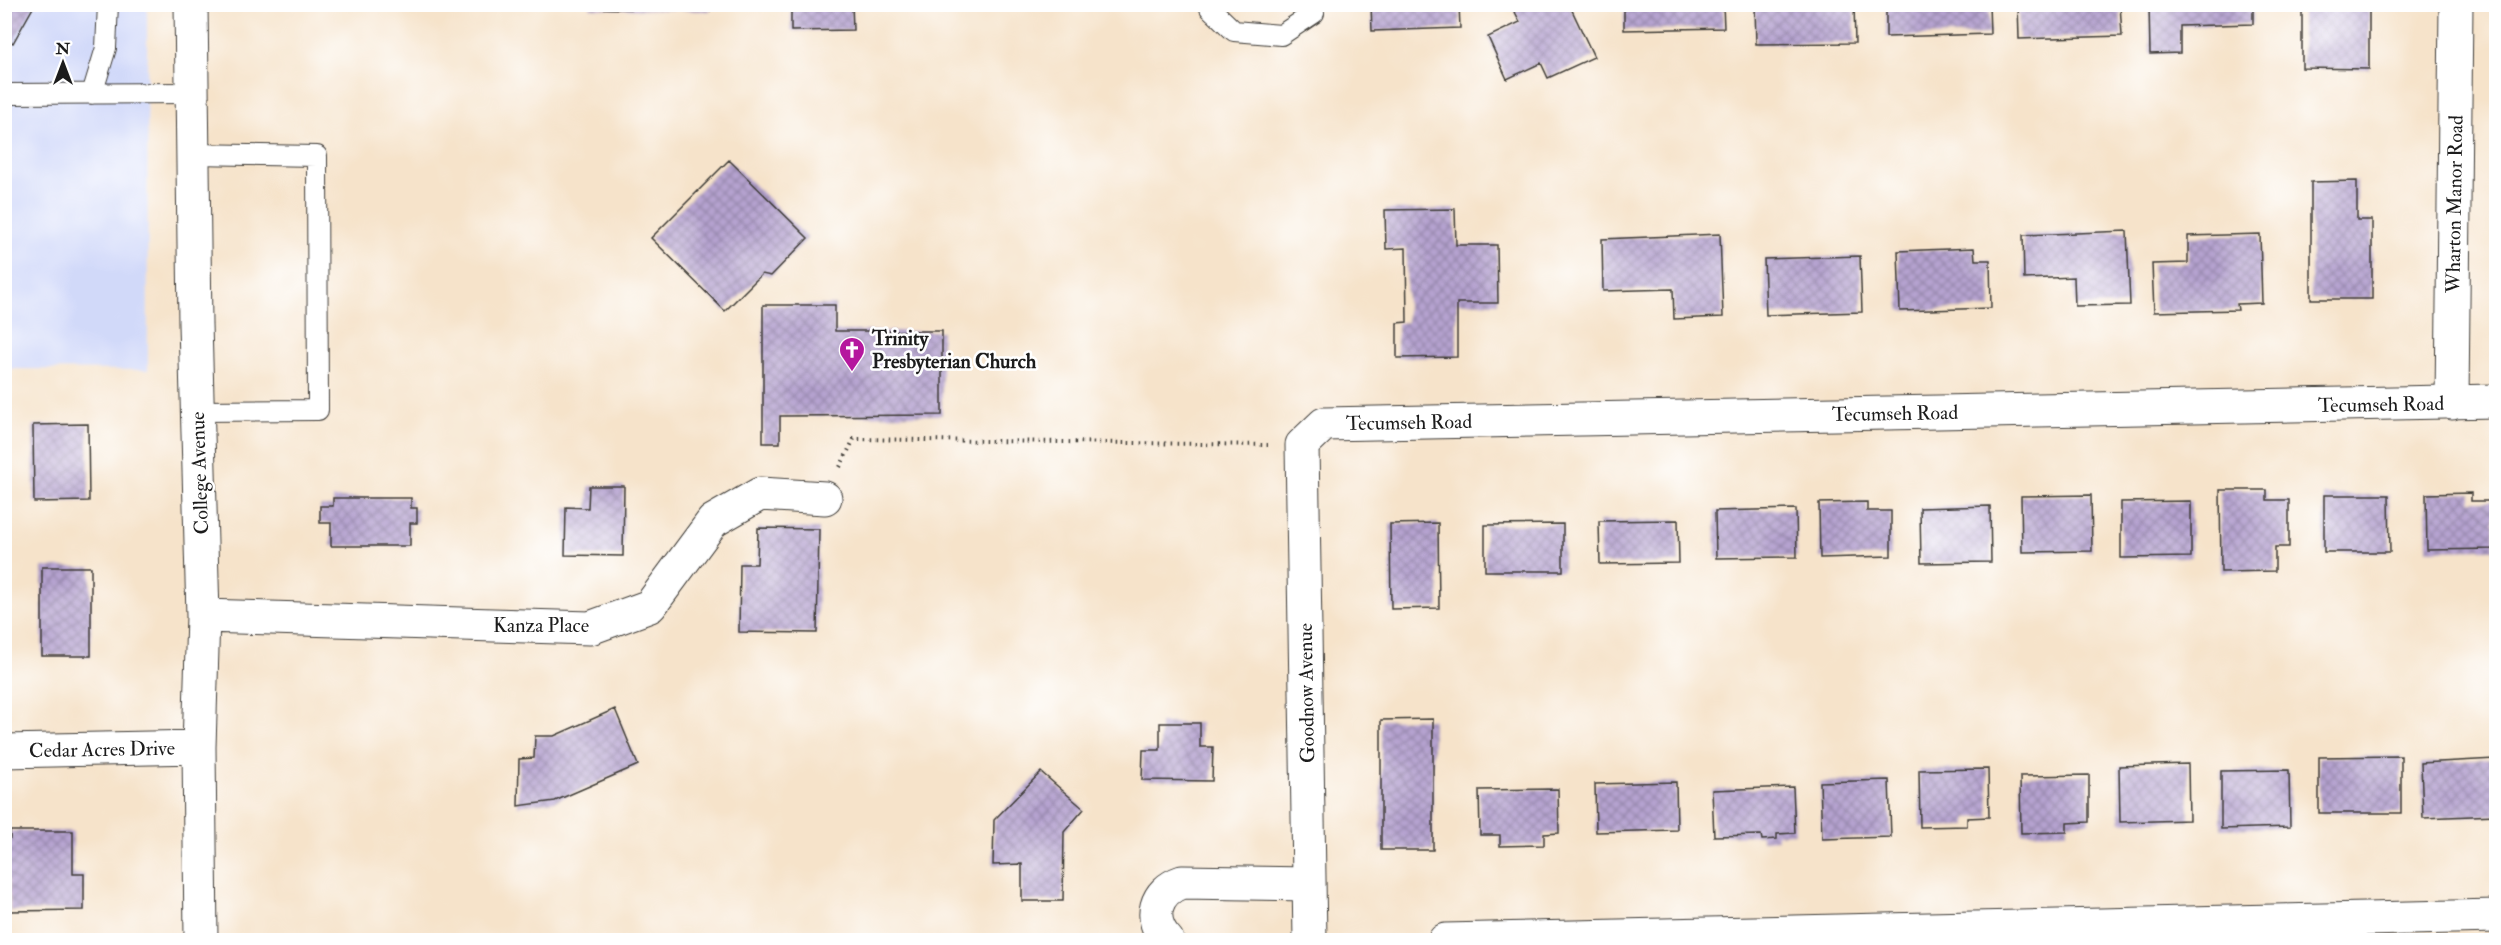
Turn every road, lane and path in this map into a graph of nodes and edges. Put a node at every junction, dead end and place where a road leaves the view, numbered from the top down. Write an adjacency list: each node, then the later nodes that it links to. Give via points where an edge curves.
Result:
1 (108, 4): 8 (lane, via 106,48)
2 (191, 4): 6 (street, College Avenue)
3 (2456, 4): 13 (street, Wharton Manor Road)
4 (1210, 8): 5 (lane, via 1234,31 1281,35)
5 (1314, 13)
6 (192, 93): 8 (lane); 9 (street, College Avenue)
7 (4, 94): 8 (lane)
8 (92, 94)
9 (193, 154): 14 (street, College Avenue); 14 (lane, via 317,156 318,410)
10 (2496, 265): 11 (path)
11 (2496, 317)
12 (2496, 401): 13 (street, Tecumseh Road)
13 (2452, 403): 15 (street, Tecumseh Road, via 1324,424)
14 (197, 411): 17 (street, College Avenue)
15 (1302, 445): 16 (path, via 854,439); 20 (street, Goodnow Avenue)
16 (825, 498): 17 (street, Kanza Place, via 760,494 712,521 650,606 590,628)
17 (203, 616): 18 (street, College Avenue)
18 (199, 747): 19 (street, Cedar Acres Drive); 22 (street, College Avenue)
19 (4, 751)
20 (1309, 884): 23 (street, via 1182,882 1171,886 1157,902 1156,914 1161,934); 24 (street, Goodnow Avenue)
21 (2496, 916): 25 (street)
22 (201, 940)
23 (1167, 940)
24 (1310, 940)
25 (1445, 940)

